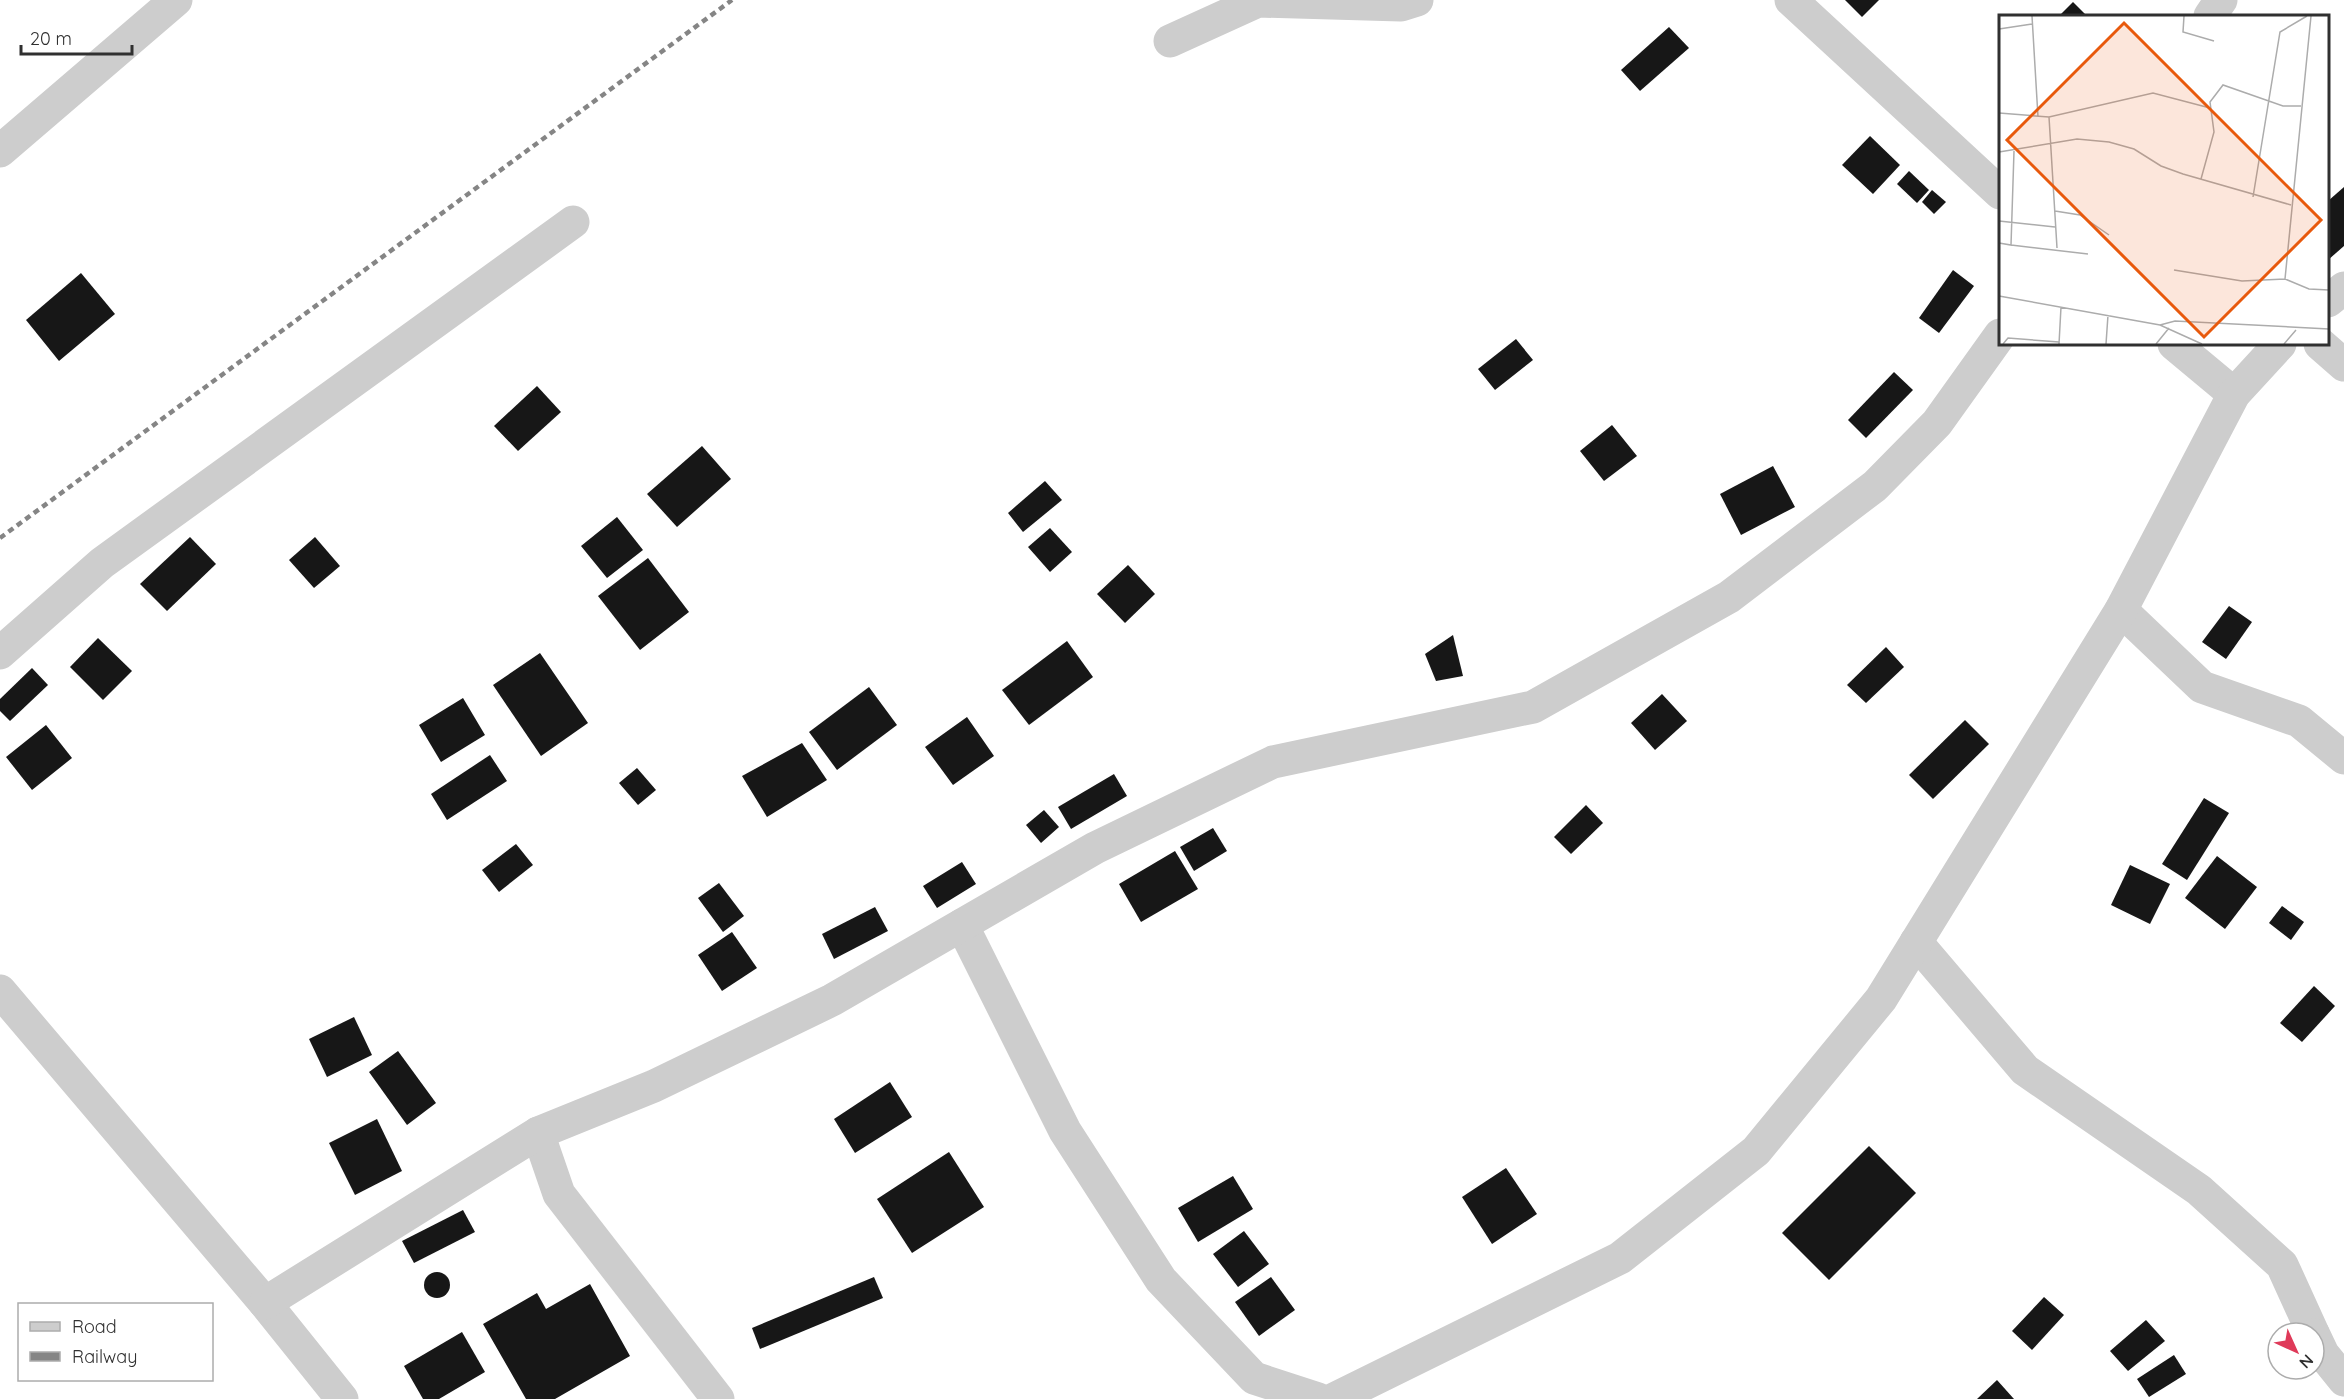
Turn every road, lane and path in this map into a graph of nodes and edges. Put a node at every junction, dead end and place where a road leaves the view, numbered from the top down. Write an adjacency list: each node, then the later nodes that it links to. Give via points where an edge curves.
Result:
1 (176, 0): 7 (street)
2 (1417, 0): 6 (street, via 1401,5 1258,1)
3 (1791, 0): 8 (street)
4 (2221, 0): 5 (street)
5 (2211, 15)
6 (1170, 40)
7 (0, 151)
8 (1999, 191)
9 (573, 222): 19 (street, via 102,563)
10 (2344, 288): 11 (street)
11 (2329, 300)
12 (1999, 338): 21 (street, via 1937,423 1875,486 1729,597 1533,706 1273,762 1095,848)
13 (2175, 345): 17 (street)
14 (2279, 345): 17 (street)
15 (2321, 345): 16 (street)
16 (2344, 365)
17 (2234, 394): 18 (street)
18 (2121, 610): 20 (street, via 2202,687 2299,721); 22 (street)
19 (0, 653)
20 (2344, 758)
21 (962, 925): 24 (street, via 832,1000 654,1086); 31 (street, via 1065,1131 1161,1280 1254,1378)
22 (1916, 942): 26 (street, via 2025,1070 2199,1190 2282,1265); 32 (street, via 1881,999 1756,1151 1629,1251)
23 (0, 991): 25 (street)
24 (538, 1133): 25 (street); 30 (street, via 559,1194)
25 (264, 1303): 29 (street)
26 (2308, 1321)
27 (2326, 1358): 28 (street)
28 (2344, 1380)
29 (342, 1399)
30 (718, 1399)
31 (1318, 1399)
32 (1334, 1399)

